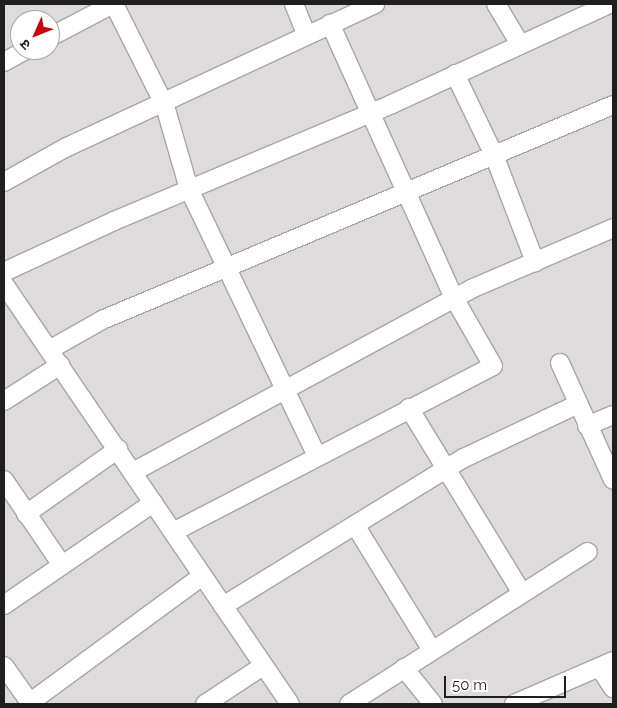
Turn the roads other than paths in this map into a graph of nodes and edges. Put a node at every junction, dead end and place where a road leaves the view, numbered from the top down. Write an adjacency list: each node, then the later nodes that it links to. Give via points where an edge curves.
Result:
1 (113, 4): 7 (street); 11 (street)
2 (294, 4): 8 (street)
3 (375, 4): 6 (street)
4 (496, 4): 9 (street)
5 (610, 4): 9 (street)
6 (330, 24): 8 (street); 13 (street)
7 (60, 32)
8 (306, 34): 11 (street)
9 (520, 44): 10 (street)
10 (456, 74): 13 (street); 14 (street)
11 (162, 102): 15 (street); 16 (street)
12 (613, 104): 14 (street)
13 (369, 113): 16 (street); 17 (street)
14 (494, 154): 17 (street); 19 (street)
15 (4, 182)
16 (188, 189): 20 (street); 21 (street)
17 (407, 190): 20 (street); 23 (street)
18 (613, 228): 19 (street)
19 (535, 262): 23 (street)
20 (225, 269): 24 (street, via 102,320); 27 (street)
21 (4, 272)
22 (4, 284): 24 (street)
23 (454, 298): 27 (street); 30 (street, via 492,366)
24 (50, 350): 26 (street)
25 (560, 363): 29 (street)
26 (60, 365): 28 (street); 33 (street)
27 (284, 390): 34 (street); 36 (street)
28 (4, 401)
29 (578, 404): 32 (street); 35 (street)
30 (409, 408): 34 (street); 35 (street)
31 (613, 415): 32 (street)
32 (587, 426): 38 (street)
33 (118, 449): 36 (street); 40 (street)
34 (317, 456): 42 (street)
35 (448, 468): 41 (street); 46 (street)
36 (133, 472): 39 (street)
37 (4, 480): 40 (street)
38 (613, 480)
39 (153, 503): 42 (street); 44 (street)
40 (26, 514): 44 (street)
41 (355, 525): 48 (street); 49 (street)
42 (173, 532): 45 (street)
43 (588, 552): 46 (street)
44 (62, 565): 47 (street)
45 (202, 576): 48 (street); 55 (street)
46 (522, 593): 49 (street)
47 (4, 605)
48 (223, 606): 52 (street)
49 (432, 650): 53 (street)
50 (606, 665): 54 (street); 60 (street)
51 (4, 666): 55 (street)
52 (263, 666): 56 (street); 57 (street)
53 (404, 668): 58 (street); 59 (street)
54 (613, 688)
55 (30, 704)
56 (205, 704)
57 (290, 704)
58 (349, 704)
59 (433, 704)
60 (514, 704)

